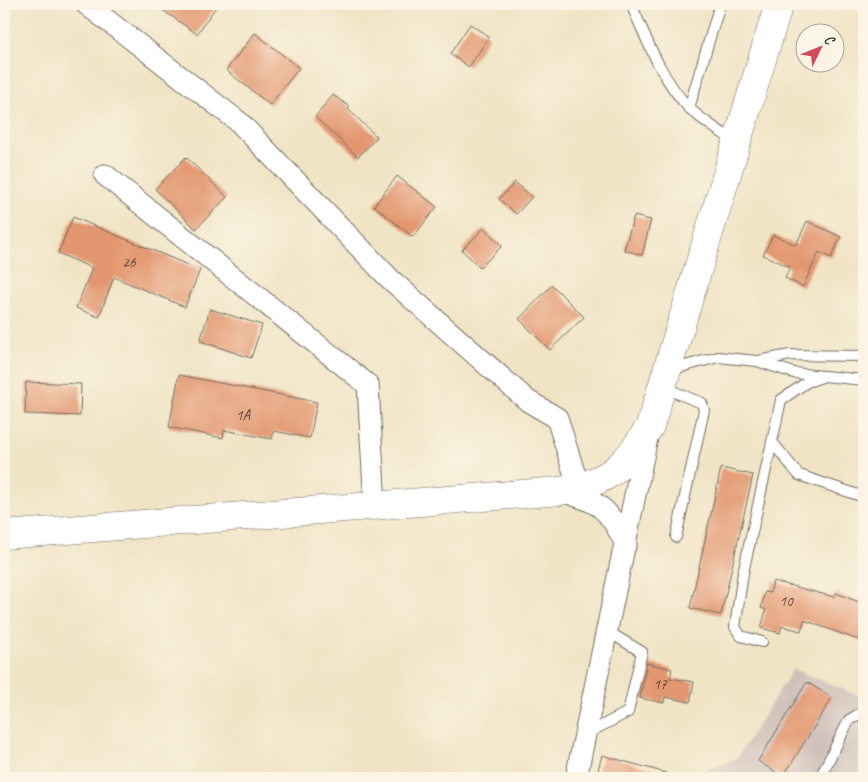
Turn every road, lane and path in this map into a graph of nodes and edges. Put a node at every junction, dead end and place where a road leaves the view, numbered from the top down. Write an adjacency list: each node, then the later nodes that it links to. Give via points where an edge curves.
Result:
1 (87, 4): 15 (street, via 239,122 390,279 528,401 557,418)
2 (631, 4): 5 (lane, via 657,63)
3 (720, 4): 5 (lane)
4 (779, 4): 6 (main road)
5 (689, 108): 6 (lane)
6 (736, 143): 12 (main road)
7 (105, 175): 17 (street, via 368,385)
8 (864, 356): 9 (lane, via 790,355)
9 (757, 361): 10 (lane, via 794,374); 12 (lane, via 718,357)
10 (822, 377): 11 (lane); 14 (lane, via 807,382 781,400)
11 (864, 380)
12 (670, 381): 13 (main road); 19 (lane, via 702,403 704,410)
13 (650, 426): 15 (main road, via 627,461 602,479); 20 (street)
14 (772, 442): 16 (lane, via 799,475); 22 (lane, via 743,573 735,627 741,636)
15 (570, 490): 17 (main road); 20 (street, via 605,509)
16 (864, 497)
17 (375, 506): 18 (main road)
18 (4, 534)
19 (676, 536)
20 (626, 544): 21 (street)
21 (607, 631): 24 (street); 24 (lane, via 642,652 628,712)
22 (762, 642)
23 (864, 715): 26 (lane, via 859,714 849,720)
24 (585, 735): 25 (street)
25 (576, 778)
26 (820, 778)

